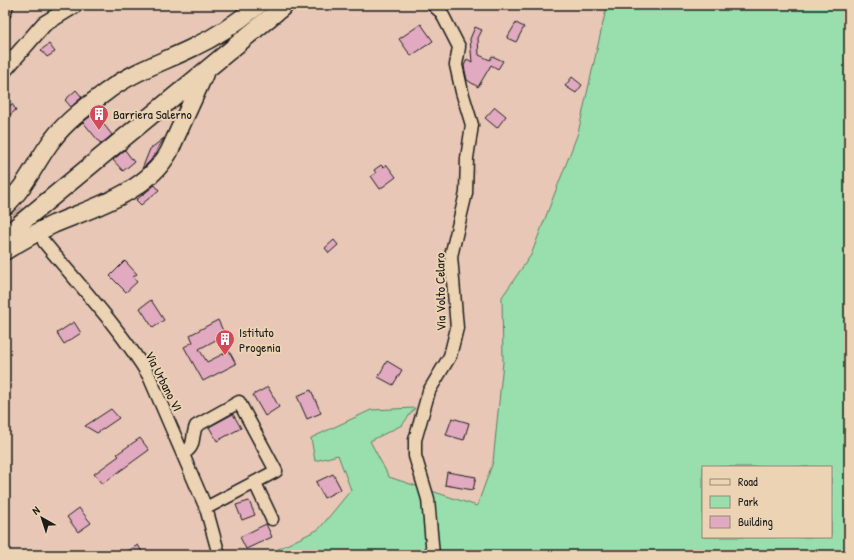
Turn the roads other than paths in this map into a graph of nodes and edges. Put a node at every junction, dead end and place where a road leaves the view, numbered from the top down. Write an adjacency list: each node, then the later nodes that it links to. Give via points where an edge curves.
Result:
1 (7, 5): 6 (street)
2 (258, 5): 9 (highway, via 214,37 136,72 109,90 53,138 19,191)
3 (285, 5): 8 (highway)
4 (433, 5): 18 (street, Via Volto Celaro, via 441,12 458,47 456,64 472,125 467,158 466,192 451,256 457,328 450,356 429,392 415,440 415,456 428,499)
5 (70, 6): 7 (main road, via 44,24)
6 (5, 12)
7 (5, 69)
8 (206, 71): 10 (highway); 12 (highway, via 169,152 151,175 129,190 38,232)
9 (5, 206)
10 (5, 236)
11 (44, 242): 13 (street, Via Urbano VI, via 138,357)
12 (5, 251)
13 (183, 453): 14 (street, via 192,447 196,426 239,402 276,471); 15 (street, Via Urbano VI)
14 (255, 482): 15 (street); 16 (street)
15 (206, 508): 17 (street, Via Urbano VI)
16 (272, 519)
17 (219, 555)
18 (433, 555)

